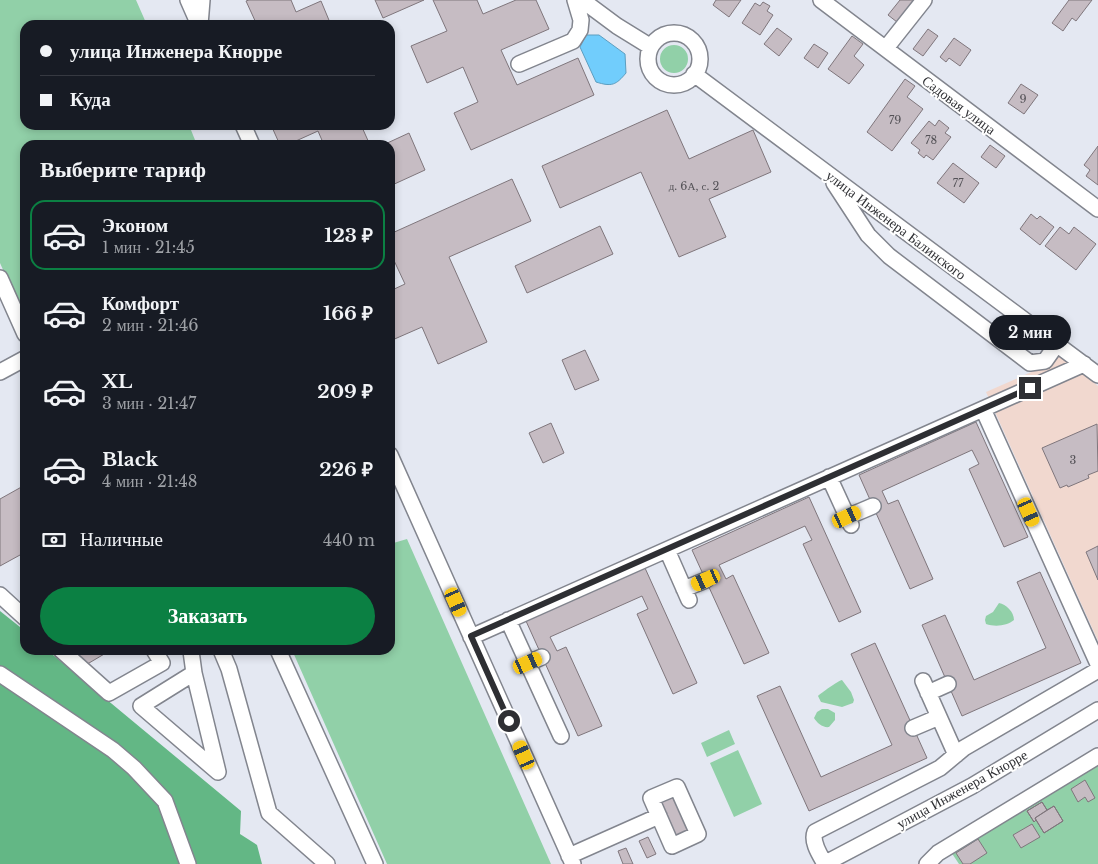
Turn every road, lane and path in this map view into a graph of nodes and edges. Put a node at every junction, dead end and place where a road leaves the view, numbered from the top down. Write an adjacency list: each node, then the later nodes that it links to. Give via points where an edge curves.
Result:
1 (188, 0): 7 (street)
2 (202, 0): 8 (street)
3 (575, 0): 11 (street, via 582,20 573,41)
4 (582, 0): 9 (street)
5 (821, 0): 10 (street, Садовая улица)
6 (924, 0): 10 (street)
7 (197, 20)
8 (200, 20)
9 (651, 48): 12 (street, via 650,69 662,82 680,84); 12 (street, via 664,35 685,36 699,53)
10 (886, 48): 14 (street, Садовая улица)
11 (518, 64)
12 (694, 74): 13 (street, улица Инженера Балинского)
13 (828, 174): 17 (street, улица Инженера Балинского); 17 (street, via 868,236 889,256 1030,363 1044,361)
14 (1098, 209)
15 (0, 278): 16 (street)
16 (20, 323)
17 (1057, 344): 19 (street, улица Инженера Балинского)
18 (20, 361): 20 (street)
19 (1084, 364): 21 (street, улица Инженера Балинского); 22 (street)
20 (0, 372)
21 (1098, 375)
22 (983, 409): 24 (street); 39 (street)
23 (395, 466): 31 (street)
24 (829, 477): 25 (street, via 849,521); 26 (street)
25 (873, 506)
26 (666, 550): 27 (street, via 687,595); 30 (street)
27 (706, 580)
28 (0, 595): 29 (street)
29 (20, 613)
30 (508, 620): 31 (street); 38 (street)
31 (471, 636): 51 (street)
32 (66, 655): 33 (street, via 109,694 162,663)
33 (157, 655)
34 (192, 655): 41 (street)
35 (223, 655): 54 (street, via 269,813)
36 (280, 655): 55 (street)
37 (542, 657): 38 (street)
38 (528, 663): 47 (street)
39 (1098, 664)
40 (1098, 670): 48 (street)
41 (194, 673): 41 (street, via 142,706 218,772 207,729)
42 (0, 674): 53 (street, via 113,750 134,768 165,801)
43 (948, 684): 45 (street, via 926,687)
44 (1098, 710): 56 (street, улица Инженера Кнорре, via 972,786)
45 (939, 717): 46 (street); 48 (street)
46 (913, 728)
47 (560, 736)
48 (956, 755): 56 (street, via 940,768 815,832 814,841)
49 (1098, 756): 52 (street, via 938,853)
50 (659, 816): 51 (street)
51 (571, 860)
52 (928, 863)
53 (188, 864)
54 (327, 864)
55 (375, 864)
56 (824, 864)

